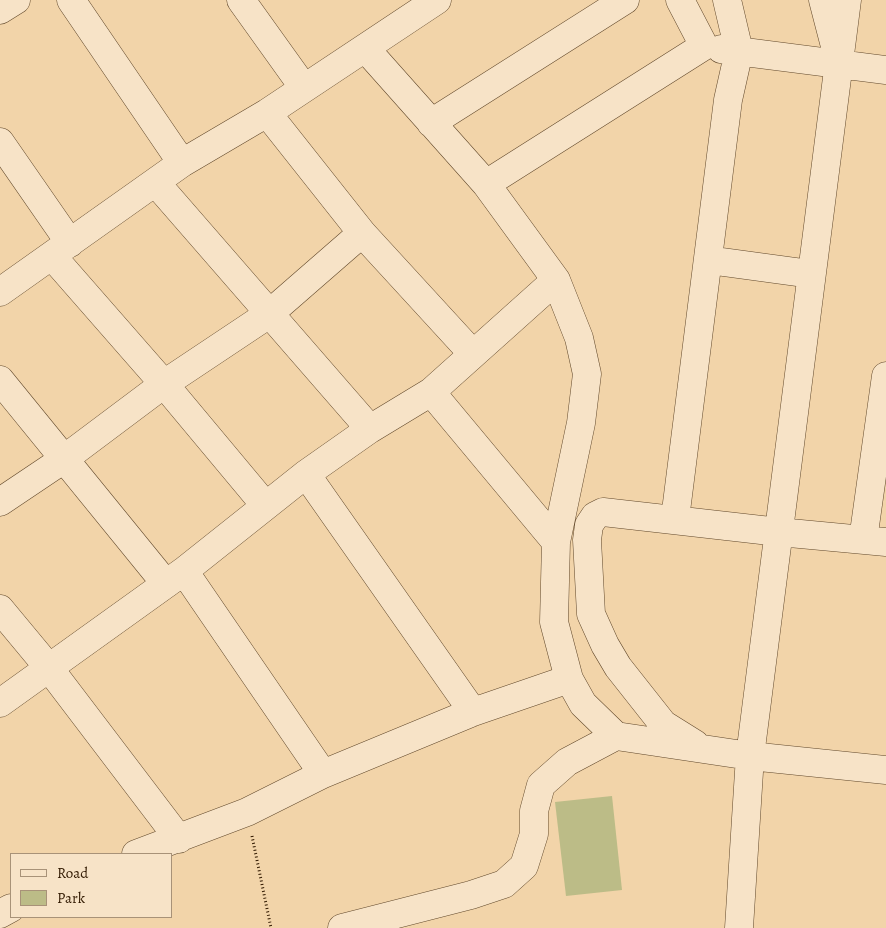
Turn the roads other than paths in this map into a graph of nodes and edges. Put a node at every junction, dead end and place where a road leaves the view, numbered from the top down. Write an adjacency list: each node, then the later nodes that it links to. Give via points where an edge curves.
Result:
1 (16, 0): 10 (street)
2 (72, 0): 20 (street)
3 (240, 0): 16 (street)
4 (625, 0): 18 (street)
5 (680, 0): 11 (street)
6 (727, 0): 13 (street)
7 (823, 0): 14 (street)
8 (847, 0): 14 (street)
9 (425, 4): 12 (street)
10 (0, 10)
11 (704, 46): 13 (street); 22 (street)
12 (365, 48): 16 (street); 18 (street)
13 (740, 51): 14 (street); 25 (street, via 728,100)
14 (839, 63): 15 (street); 26 (street)
15 (886, 70)
16 (304, 88): 17 (street)
17 (267, 113): 20 (street); 23 (street)
18 (431, 123): 22 (street)
19 (0, 142): 24 (street)
20 (182, 163): 21 (street)
21 (156, 183): 24 (street); 29 (street)
22 (486, 184): 27 (street)
23 (362, 233): 29 (street); 30 (street)
24 (61, 249): 28 (street); 33 (street)
25 (708, 260): 26 (street); 40 (street)
26 (811, 274): 41 (street)
27 (556, 280): 30 (street); 43 (street, via 579,338 588,374)
28 (0, 292)
29 (269, 314): 33 (street); 35 (street)
30 (473, 354): 34 (street)
31 (886, 376): 42 (street)
32 (0, 380): 36 (street)
33 (164, 384): 36 (street); 39 (street)
34 (431, 392): 35 (street); 43 (street)
35 (370, 429): 37 (street)
36 (64, 459): 38 (street); 44 (street)
37 (306, 474): 39 (street); 49 (street)
38 (0, 502)
39 (265, 505): 44 (street)
40 (675, 519): 41 (street); 51 (street, via 603,512 595,516 589,525 587,540 591,614 618,667 663,724)
41 (780, 532): 42 (street); 52 (street)
42 (874, 541)
43 (556, 542): 47 (street, via 554,622)
44 (175, 578): 46 (street); 54 (street)
45 (0, 609): 46 (street)
46 (49, 668): 48 (street); 55 (street)
47 (569, 679): 49 (street); 50 (street, via 584,704)
48 (0, 703)
49 (473, 712): 54 (street)
50 (616, 736): 51 (street); 57 (street, via 567,762 541,785 534,810 534,834 524,866 504,884)
51 (702, 748): 52 (street)
52 (750, 756): 53 (street); 59 (street)
53 (886, 770)
54 (323, 774): 55 (street, via 247,812)
55 (179, 839): 56 (street)
56 (139, 853)
57 (391, 922): 58 (street)
58 (342, 928)
59 (739, 928)

